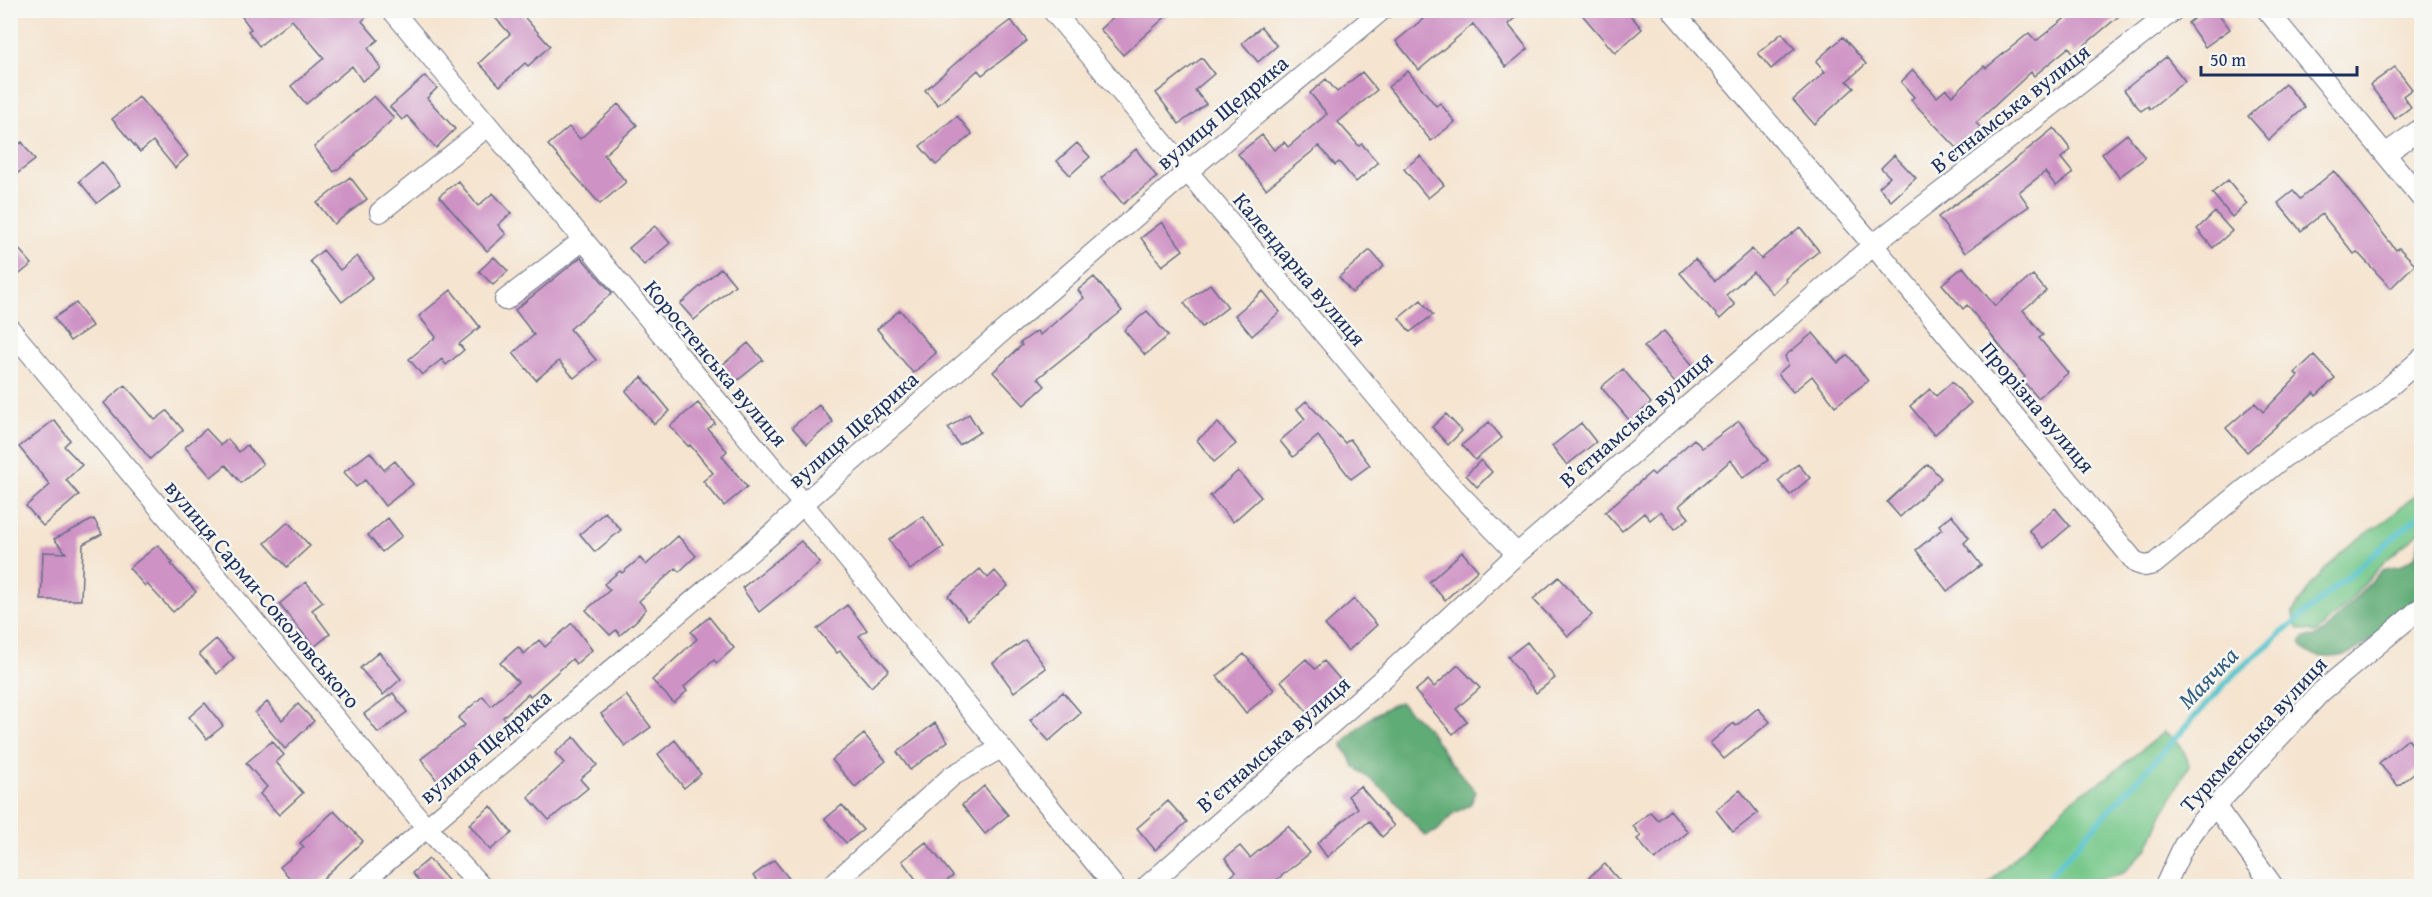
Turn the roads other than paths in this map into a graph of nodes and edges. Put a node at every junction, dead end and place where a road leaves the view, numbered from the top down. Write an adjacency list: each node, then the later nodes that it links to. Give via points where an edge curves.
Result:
1 (392, 10): 7 (street, Коростенська вулиця)
2 (1052, 10): 10 (street, Календарна вулиця)
3 (1382, 10): 10 (street, вулиця Щедрика)
4 (1672, 10): 14 (street, Прорізна вулиця)
5 (2174, 10): 14 (street, Вʼєтнамська вулиця)
6 (2267, 10): 9 (street)
7 (488, 126): 12 (street); 13 (street, Коростенська вулиця)
8 (2421, 128): 9 (street)
9 (2385, 154): 11 (street)
10 (1187, 172): 18 (street, вулиця Щедрика); 19 (street, Календарна вулиця, via 1448,482)
11 (2421, 199)
12 (380, 212)
13 (582, 240): 15 (street); 18 (street, Коростенська вулиця)
14 (1873, 245): 17 (street, Прорізна вулиця, via 2136,563 2145,566 2154,564 2284,458 2372,402); 19 (street, Вʼєтнамська вулиця)
15 (505, 300)
16 (10, 329): 23 (street, вулиця Сарми-Соколовського)
17 (2421, 358)
18 (803, 504): 21 (street, Коростенська вулиця); 23 (street, вулиця Щедрика)
19 (1517, 554): 28 (street, Вʼєтнамська вулиця)
20 (2421, 607): 22 (street, Туркменська вулиця, via 2321,692)
21 (1001, 748): 26 (street, via 952,776); 27 (street, Коростенська вулиця)
22 (2216, 807): 29 (street, Туркменська вулиця, via 2184,845); 30 (street)
23 (426, 827): 24 (street, вулиця Щедрика); 25 (street, вулиця Сарми-Соколовського)
24 (358, 886)
25 (482, 886)
26 (831, 886)
27 (1114, 886)
28 (1149, 886)
29 (2165, 886)
30 (2273, 886)

